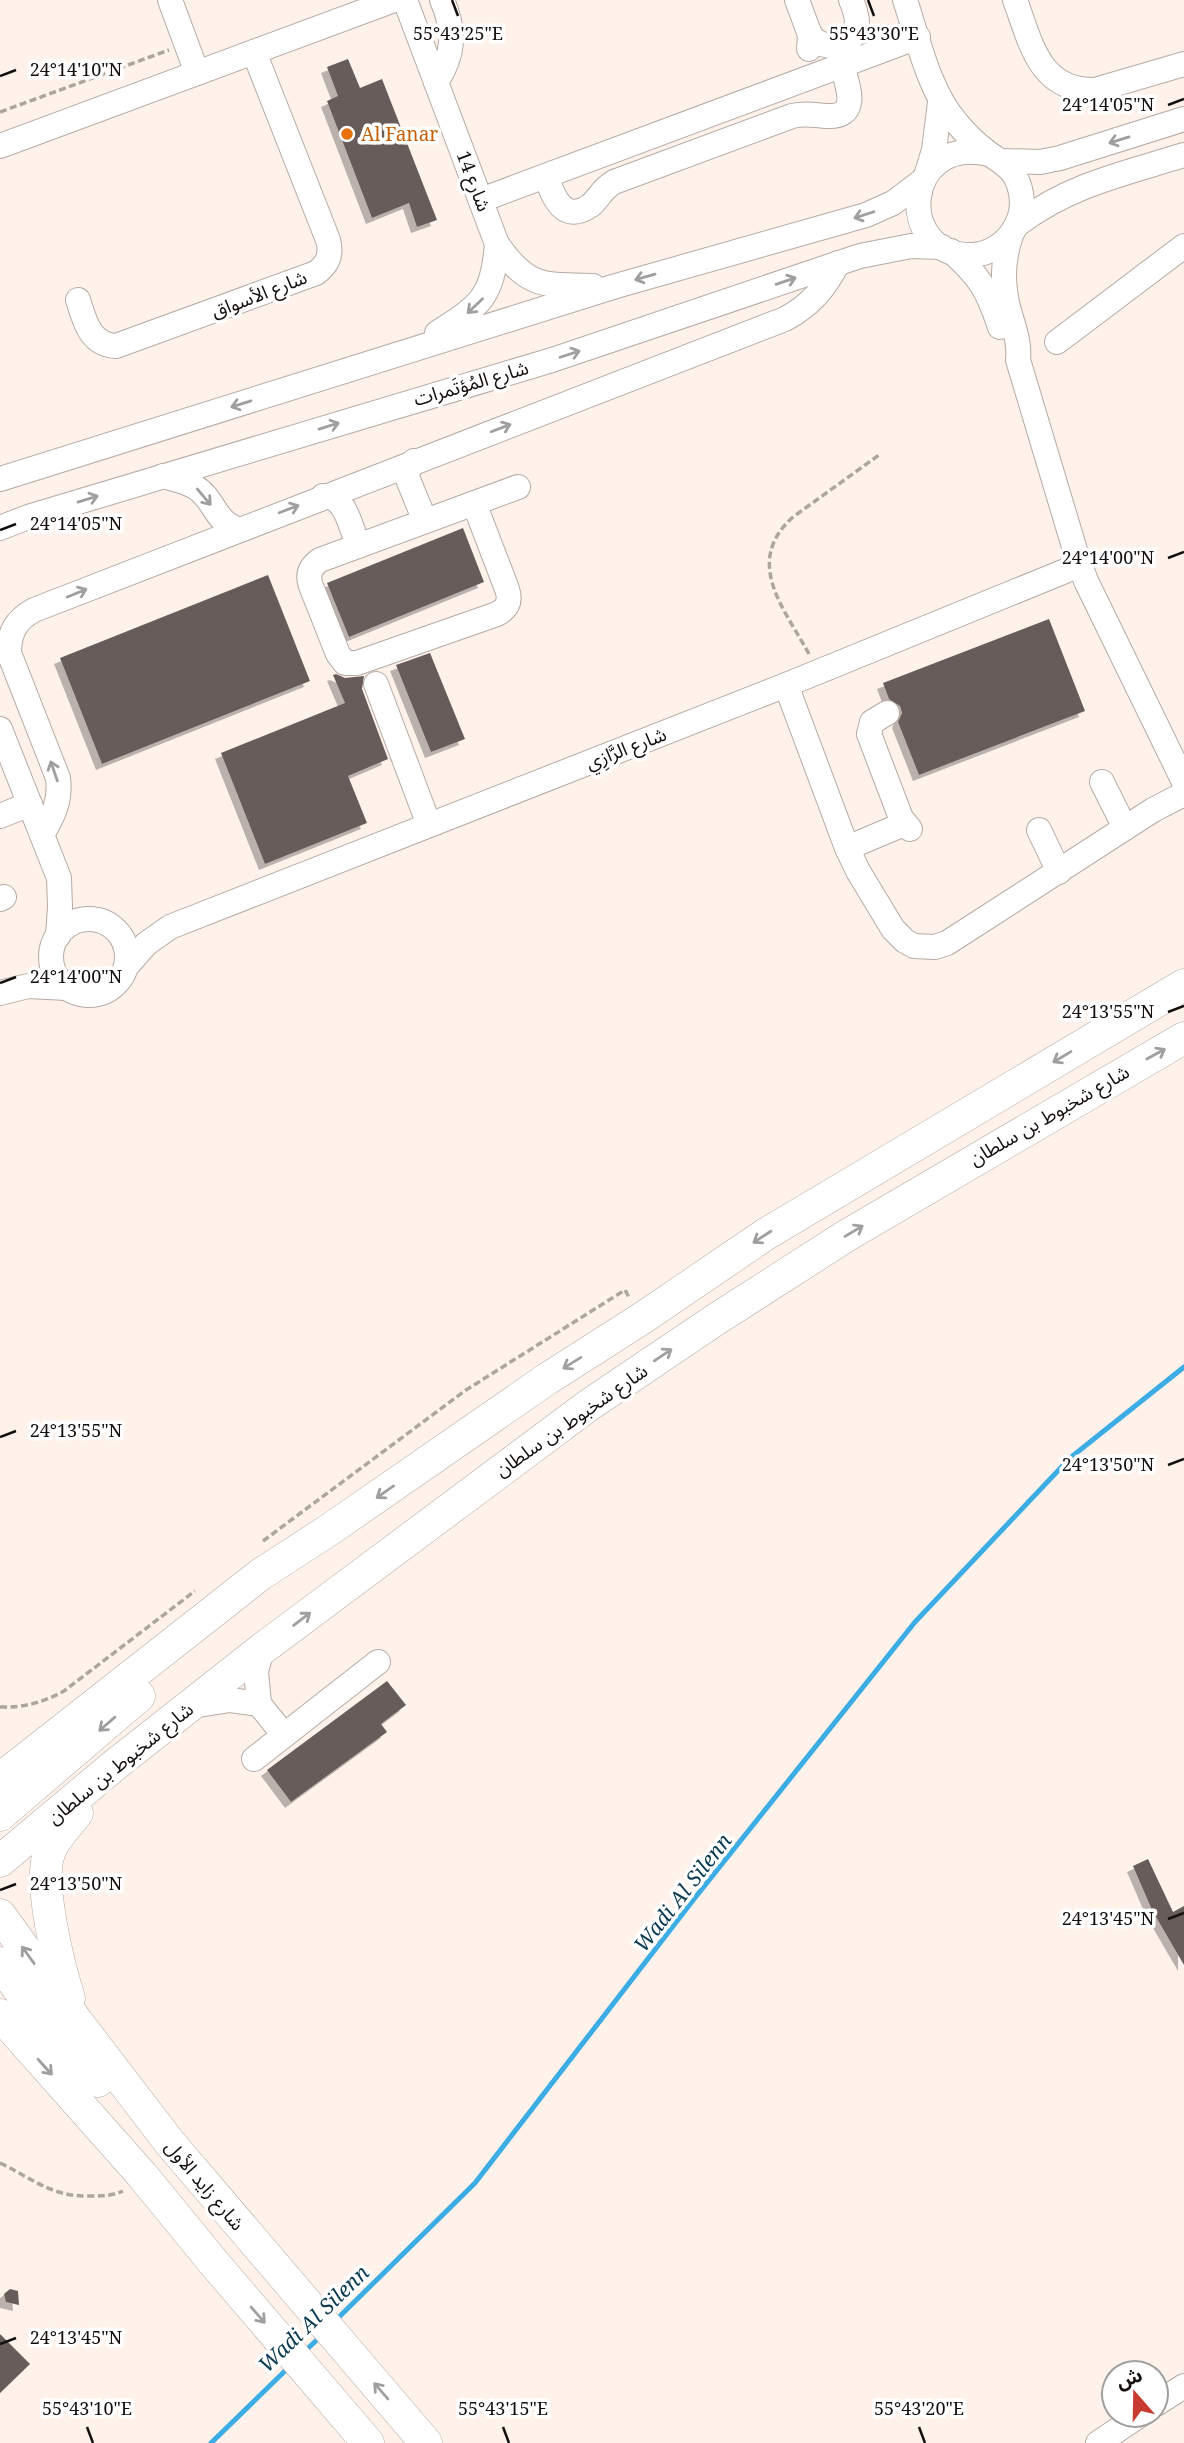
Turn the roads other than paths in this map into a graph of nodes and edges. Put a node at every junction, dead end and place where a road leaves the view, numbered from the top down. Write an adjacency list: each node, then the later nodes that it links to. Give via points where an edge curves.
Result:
1 (170, 0): 14 (street)
2 (394, 0): 11 (street)
3 (405, 0): 16 (street, شارع 14)
4 (442, 0): 16 (street, via 452,47)
5 (797, 0): 9 (street)
6 (851, 0): 9 (street, via 857,25 846,43 826,47)
7 (905, 0): 10 (street)
8 (1015, 0): 12 (street, via 1039,61 1064,85 1096,90)
9 (810, 35): 15 (street, via 809,62)
10 (918, 37): 13 (street); 17 (street)
11 (254, 52): 14 (street); 31 (street, شارع الأسواق, via 328,240 328,262 316,273 116,346 91,335)
12 (1184, 64)
13 (842, 66): 15 (street); 22 (street, via 851,97 840,114 792,116 614,182 582,209 561,208)
14 (197, 73): 19 (street)
15 (814, 77): 22 (street)
16 (436, 82): 24 (street, شارع 14)
17 (940, 102): 21 (street, via 971,138); 23 (street)
18 (1184, 120): 21 (street, one-way to 21, via 1040,162)
19 (0, 146)
20 (1184, 155): 25 (street, via 1073,190 1037,209)
21 (995, 157): 23 (street, via 961,151 948,155); 25 (street, via 1019,183 1022,211)
22 (546, 176): 24 (street)
23 (925, 177): 28 (street, via 918,193 920,218 932,239); 30 (street, one-way to 30, via 893,203 866,215)
24 (481, 200): 26 (street, شارع 14)
25 (1014, 230): 28 (street, via 1002,244 977,255); 34 (street, via 1005,252 1003,276)
26 (498, 244): 30 (street, شارع 14, via 517,270 534,281 555,286); 33 (street, one-way to 33, via 493,277 482,299 463,317)
27 (1184, 246): 32 (street)
28 (946, 249): 29 (street, شارع المُؤتَمرات, via 896,247); 34 (street, via 983,285 1008,350)
29 (838, 263): 35 (street, one-way to 29, via 785,319 817,297); 36 (street, شارع المُؤتَمرات, one-way to 29, via 552,360)
30 (616, 286): 33 (street)
31 (78, 300)
32 (1056, 342)
33 (409, 351): 37 (street, one-way to 37)
34 (1018, 360): 45 (street)
35 (414, 461): 39 (street); 41 (street, via 407,477)
36 (163, 476): 42 (street, شارع المُؤتَمرات, one-way to 36); 43 (street, one-way to 43, via 195,487 220,520)
37 (0, 479)
38 (518, 486): 40 (street)
39 (323, 496): 43 (street, one-way to 39); 44 (street, via 340,501)
40 (474, 503): 41 (street); 44 (street, via 507,589 507,606 497,614 351,664 338,654 309,575 320,560)
41 (425, 521): 44 (street)
42 (0, 528)
43 (237, 529): 58 (street, one-way to 43, via 55,810 58,778 9,653 14,627 34,610)
44 (358, 546)
45 (1080, 565): 47 (street, شارع الرَّازِي); 51 (street)
46 (376, 684): 55 (street)
47 (786, 685): 55 (street, شارع الرَّازِي); 59 (street)
48 (887, 713): 59 (street, via 872,722 869,734 907,826)
49 (0, 729): 53 (street)
50 (1102, 782): 56 (street)
51 (1184, 782)
52 (1184, 794): 56 (street)
53 (30, 804): 54 (street); 58 (street)
54 (0, 816)
55 (429, 825): 63 (street, شارع الرَّازِي)
56 (1125, 828): 60 (street)
57 (1039, 830): 60 (street)
58 (42, 835): 61 (street)
59 (847, 848): 60 (street, via 893,929 905,942 924,948 947,943)
60 (1059, 872)
61 (59, 878): 62 (street); 64 (street)
62 (104, 922): 63 (street, شارع الرَّازِي); 64 (street, via 76,921); 65 (street, via 122,938)
63 (170, 927): 65 (street, شارع الرَّازِي, via 146,944)
64 (55, 943): 67 (street, via 51,961); 68 (street)
65 (126, 967): 67 (street, via 117,983 102,993 84,995)
66 (1184, 985): 70 (main road, one-way to 70, via 766,1234 330,1530)
67 (67, 988): 68 (street, via 41,985)
68 (7, 990)
69 (1184, 1038): 71 (main road, شارع شخبوط بن سلطان, one-way to 69, via 528,1449 715,1320 928,1186)
70 (260, 1559): 75 (main road); 81 (main road, one-way to 81, via 214,1628)
71 (262, 1649): 73 (street, via 255,1682); 74 (main road, شارع شخبوط بن سلطان)
72 (378, 1661): 76 (street)
73 (259, 1704): 74 (street, via 230,1700); 76 (street)
74 (188, 1707): 79 (main road, شارع شخبوط بن سلطان)
75 (72, 1724): 77 (main road); 80 (main road)
76 (284, 1735): 78 (street)
77 (0, 1752)
78 (254, 1759)
79 (117, 1764): 82 (main road, شارع شخبوط بن سلطان); 86 (main road, via 54,1842 46,1864 52,1933)
80 (0, 1779)
81 (0, 1815)
82 (0, 1861)
83 (0, 1915): 86 (main road, شارع زايد الأول, one-way to 83)
84 (0, 1963): 87 (main road, via 116,2101 147,2130)
85 (3, 2020): 89 (main road, one-way to 89, via 142,2175)
86 (78, 2023): 87 (main road, شارع زايد الأول)
87 (170, 2143): 90 (main road, شارع زايد الأول, one-way to 87)
88 (1119, 2429): 91 (street)
89 (368, 2443)
90 (426, 2443)
91 (1098, 2443)

